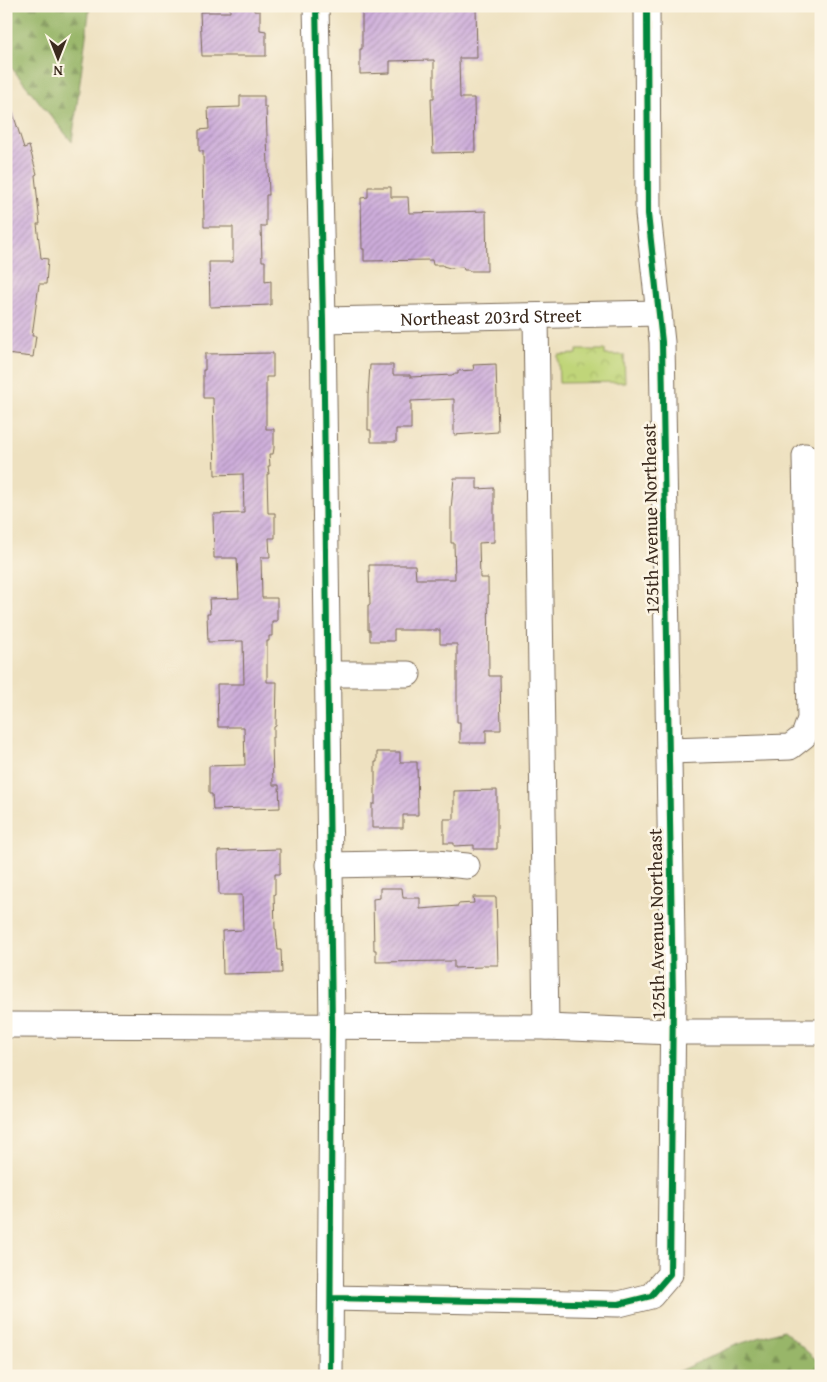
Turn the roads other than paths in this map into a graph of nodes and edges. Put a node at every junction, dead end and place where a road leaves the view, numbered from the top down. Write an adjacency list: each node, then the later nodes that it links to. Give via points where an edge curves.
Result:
1 (316, 6): 5 (street)
2 (647, 6): 3 (street, 125th Avenue Northeast, via 648,214)
3 (659, 313): 4 (street, Northeast 203rd Street); 9 (street, 125th Avenue Northeast)
4 (536, 317): 5 (street, Northeast 203rd Street); 14 (street)
5 (323, 320): 7 (street)
6 (805, 456): 9 (street, via 810,719 804,736 790,747)
7 (326, 674): 8 (street); 10 (street)
8 (408, 674)
9 (669, 751): 15 (street, 125th Avenue Northeast)
10 (329, 865): 11 (street, via 436,863); 13 (street)
11 (467, 866)
12 (6, 1025): 13 (street)
13 (332, 1026): 14 (street); 17 (street)
14 (546, 1027): 15 (street)
15 (673, 1032): 16 (street); 17 (street, 125th Avenue Northeast, via 670,1274 651,1296 619,1304)
16 (821, 1032)
17 (331, 1298): 18 (street)
18 (330, 1376)

